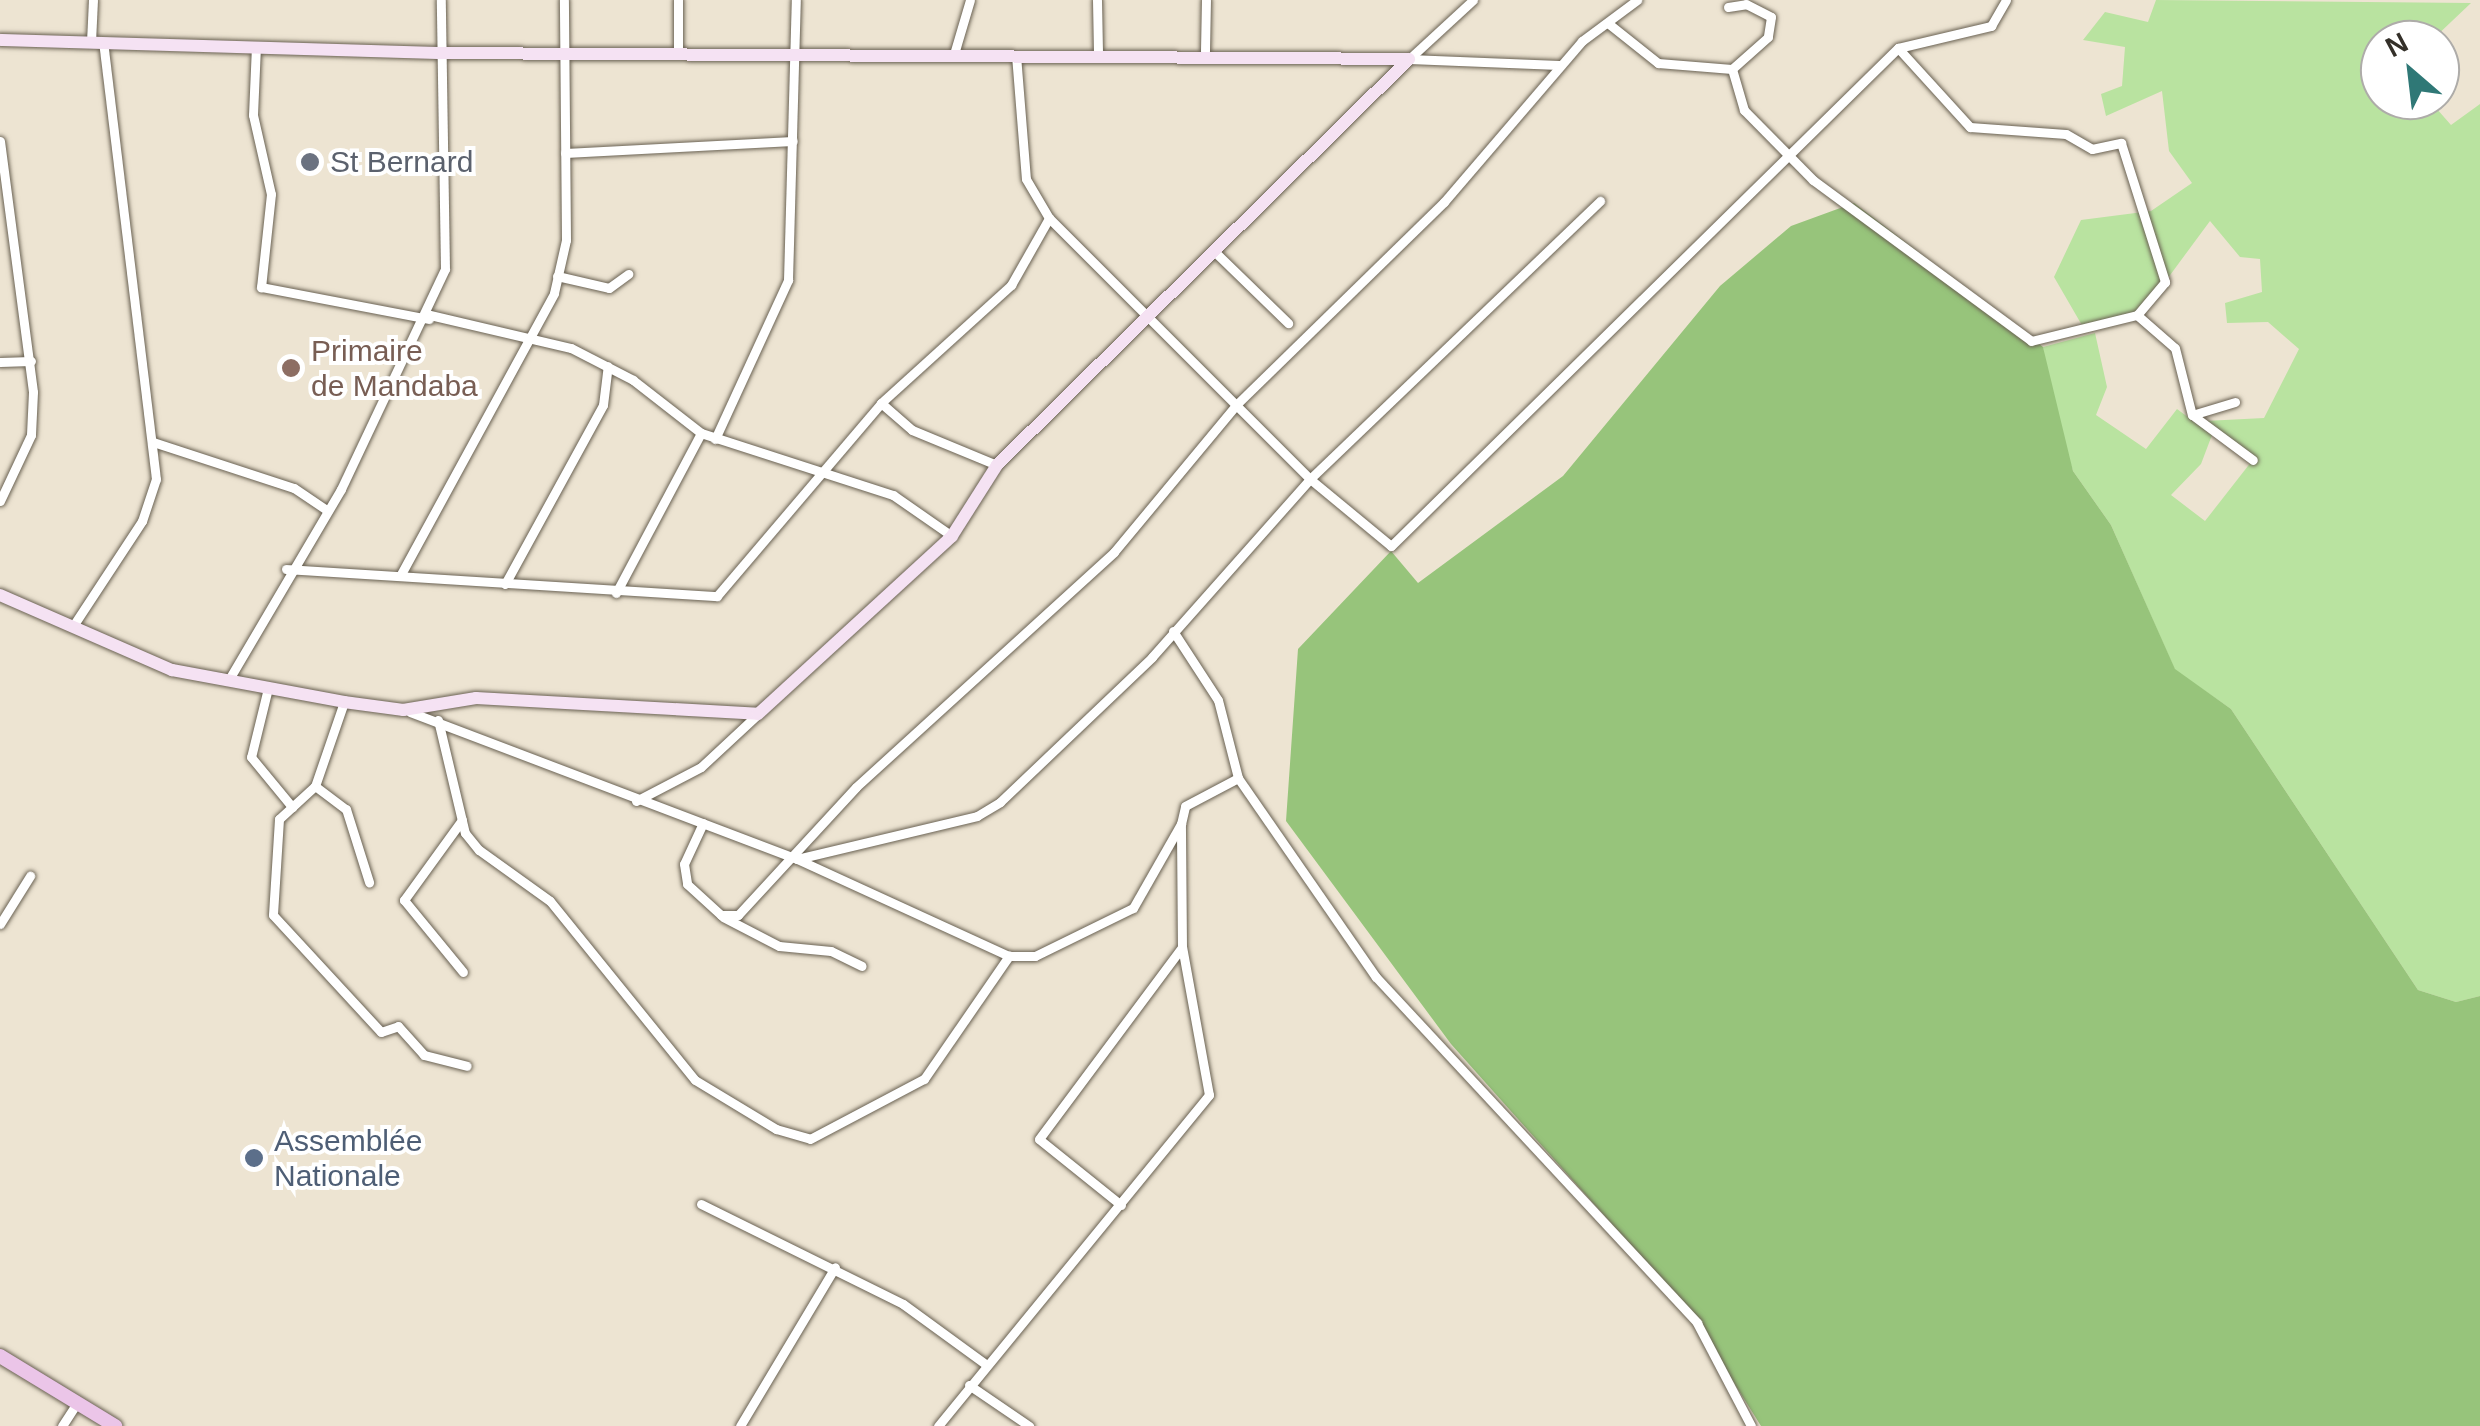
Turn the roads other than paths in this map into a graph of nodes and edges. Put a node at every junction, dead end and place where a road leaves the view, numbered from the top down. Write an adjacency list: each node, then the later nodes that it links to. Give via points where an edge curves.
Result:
1 (93, 0): 15 (street)
2 (441, 0): 21 (street)
3 (564, 0): 19 (street)
4 (678, 0): 20 (street)
5 (796, 0): 25 (street)
6 (970, 0): 24 (street)
7 (1097, 0): 23 (street)
8 (1206, 0): 18 (street)
9 (1473, 0): 26 (street)
10 (1636, 0): 13 (street)
11 (2006, 0): 17 (street, via 1991,26)
12 (1728, 8): 28 (street, via 1746,4 1772,18 1768,37)
13 (1608, 24): 27 (street); 28 (street, via 1658,62)
14 (0, 40): 15 (street)
15 (97, 42): 16 (street); 52 (street)
16 (256, 46): 21 (street); 39 (street, via 252,115 271,194 261,287)
17 (1898, 48): 32 (street); 38 (street, via 1970,127 2066,134 2092,149 2121,144 2165,282)
18 (1204, 51): 23 (street); 26 (street)
19 (564, 52): 20 (street); 21 (street); 31 (street)
20 (678, 52): 25 (street)
21 (440, 53): 39 (street, via 448,258)
22 (1016, 53): 23 (street); 24 (street); 34 (street, via 1026,179)
23 (1098, 53)
24 (954, 54): 25 (street)
25 (796, 56): 30 (street)
26 (1409, 60): 27 (street); 35 (street)
27 (1559, 65): 48 (street, via 1444,202)
28 (1732, 69): 32 (street, via 1744,110)
29 (0, 141): 43 (street)
30 (793, 141): 31 (street); 51 (street, via 788,280)
31 (566, 153): 37 (street)
32 (1794, 159): 38 (street, via 2031,341); 56 (street, via 1726,212 1402,540 1382,545)
33 (1600, 201): 56 (street)
34 (1049, 218): 40 (street); 46 (street, via 1011,285)
35 (1218, 255): 40 (street); 41 (street)
36 (628, 274): 37 (street, via 609,288)
37 (558, 276): 42 (street)
38 (2137, 316): 49 (street, via 2174,348)
39 (430, 317): 42 (street); 58 (street)
40 (1150, 320): 48 (street); 54 (street)
41 (1288, 323)
42 (529, 340): 45 (street); 61 (street)
43 (30, 361): 44 (street); 57 (street, via 31,435)
44 (0, 362)
45 (608, 366): 50 (street); 62 (street, via 603,405)
46 (881, 402): 54 (street, via 912,430); 55 (street)
47 (2235, 402): 49 (street)
48 (1237, 404): 56 (street); 80 (street, via 1114,552 856,787)
49 (2192, 415): 53 (street)
50 (701, 433): 51 (street); 63 (street)
51 (714, 439): 55 (street)
52 (153, 442): 58 (street, via 294,488); 65 (street, via 156,479 142,521)
53 (2253, 460)
54 (997, 465): 59 (street)
55 (825, 479): 59 (street, via 893,495); 63 (street, via 717,596)
56 (1310, 480): 66 (street)
57 (0, 502)
58 (327, 510): 60 (street)
59 (952, 536): 71 (street)
60 (286, 569): 61 (street); 67 (street)
61 (400, 576): 62 (street)
62 (504, 584): 63 (street)
63 (616, 593)
64 (0, 595): 65 (street)
65 (73, 626): 67 (street, via 172,670)
66 (1174, 630): 73 (street, via 1218,700); 80 (street, via 989,811)
67 (228, 681): 68 (street)
68 (268, 688): 69 (street); 76 (street, via 251,757)
69 (344, 702): 70 (street); 74 (street)
70 (403, 710): 71 (street, via 476,698); 72 (street)
71 (758, 714): 75 (street, via 701,766)
72 (438, 720): 75 (street); 77 (street)
73 (1238, 778): 79 (street, via 1185,806); 102 (street, via 1376,977 1696,1324)
74 (315, 786): 76 (street); 82 (street, via 346,808)
75 (636, 801): 78 (street)
76 (292, 807): 89 (street, via 276,830 273,916 381,1032 398,1026 424,1055)
77 (462, 820): 86 (street, via 479,850 550,901 695,1080 776,1130 810,1139 924,1080); 88 (street, via 404,903)
78 (703, 823): 80 (street); 83 (street, via 684,875)
79 (1182, 824): 85 (street); 86 (street, via 1133,908 1035,956)
80 (797, 859): 83 (street, via 754,906); 86 (street)
81 (30, 876): 84 (street)
82 (369, 882)
83 (721, 916): 87 (street, via 779,946 831,951)
84 (0, 924)
85 (1182, 947): 91 (street, via 1209,1096); 91 (street, via 1038,1140)
86 (1009, 956)
87 (862, 966)
88 (464, 972)
89 (468, 1066)
90 (701, 1204): 92 (street)
91 (1121, 1205): 94 (street)
92 (835, 1267): 94 (street); 99 (street)
93 (0, 1356): 96 (main road)
94 (984, 1363): 95 (street)
95 (969, 1384): 100 (street); 101 (street)
96 (77, 1403): 97 (street); 98 (main road)
97 (62, 1426)
98 (114, 1426)
99 (740, 1426)
100 (938, 1426)
101 (1028, 1426)
102 (1751, 1426)

